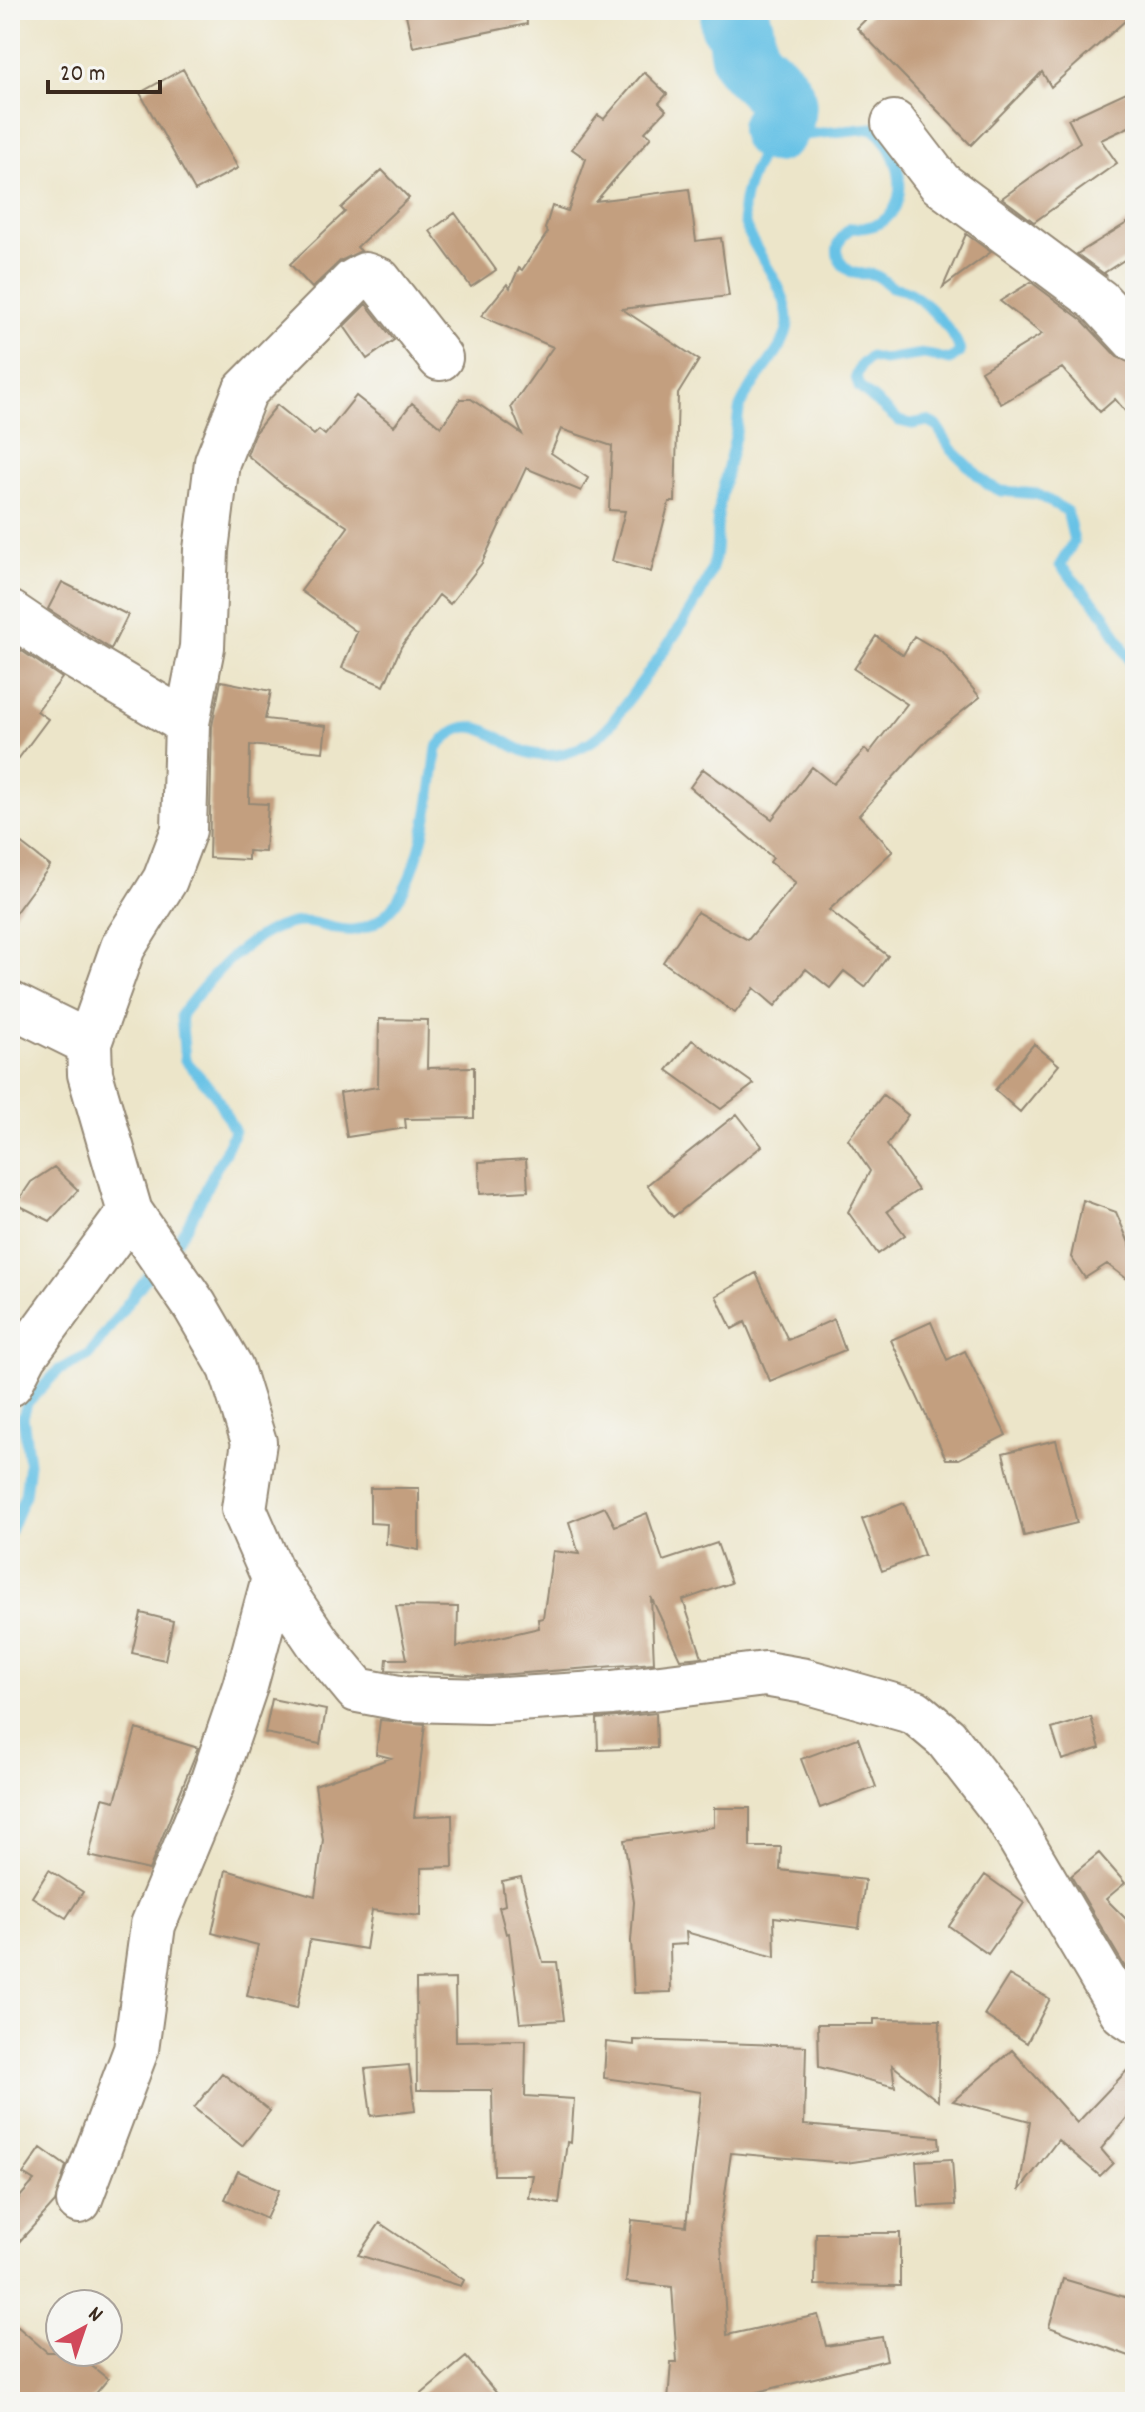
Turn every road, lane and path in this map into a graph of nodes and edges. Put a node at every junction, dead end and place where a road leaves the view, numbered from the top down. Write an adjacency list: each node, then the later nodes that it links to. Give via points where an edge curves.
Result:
1 (894, 123): 2 (street, via 940,183 1099,301)
2 (1135, 340)
3 (440, 358): 5 (street, via 379,280 365,275 245,391 217,462 202,647)
4 (10, 613): 5 (street)
5 (187, 723): 7 (street, via 184,830 165,880 123,947)
6 (10, 1004): 7 (street)
7 (89, 1043): 8 (street, via 90,1074)
8 (136, 1221): 9 (street, via 25,1355); 10 (street, via 231,1368 254,1442 244,1509)
9 (10, 1384)
10 (274, 1578): 11 (street, via 357,1690 405,1699 486,1701 612,1693 765,1674 915,1712 946,1738 1006,1815 1123,2013); 12 (street, via 211,1786 153,1925 136,2050)
11 (1135, 2021)
12 (79, 2201)

